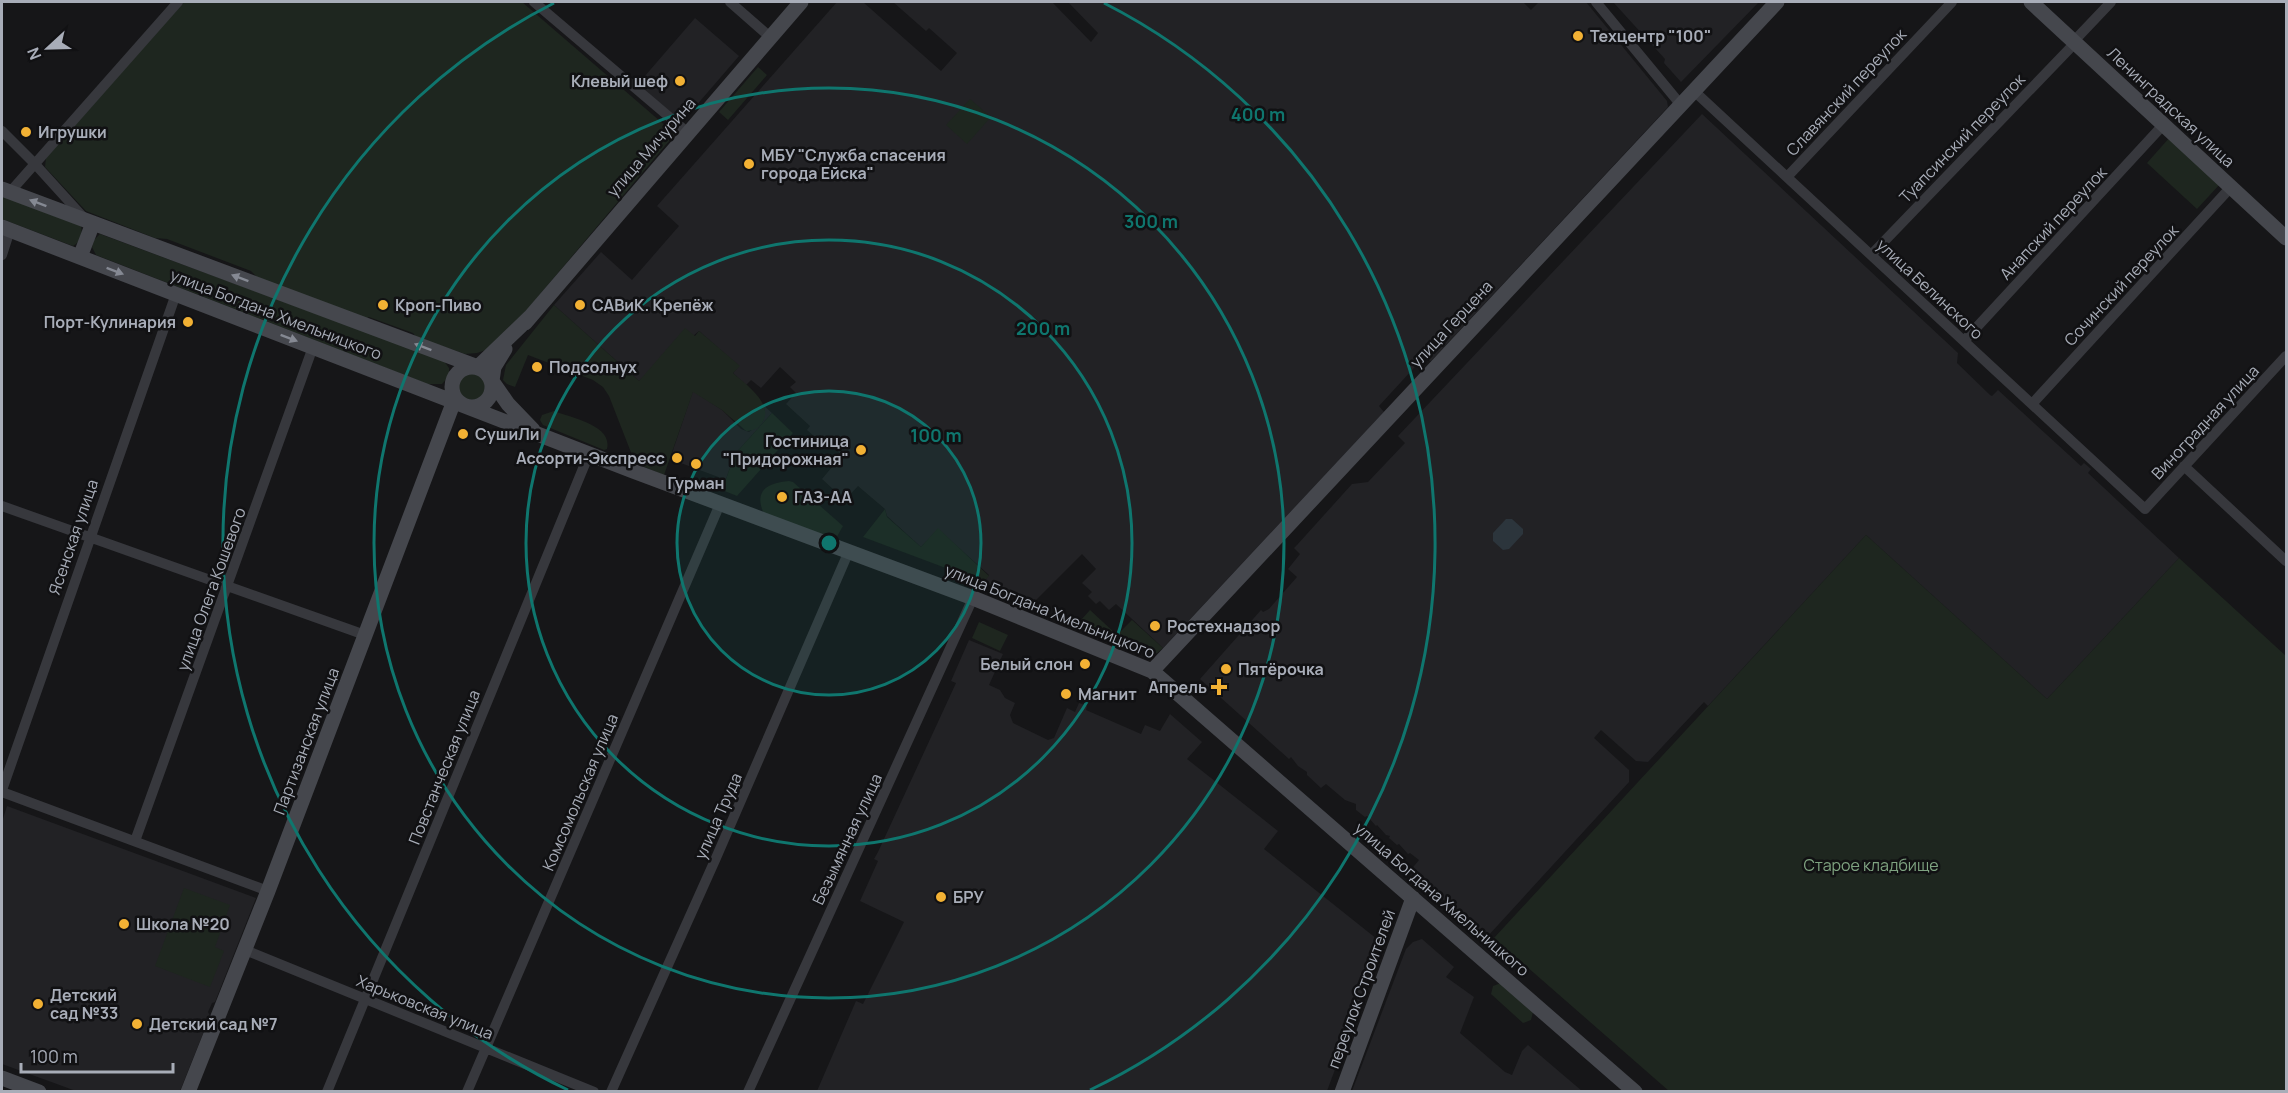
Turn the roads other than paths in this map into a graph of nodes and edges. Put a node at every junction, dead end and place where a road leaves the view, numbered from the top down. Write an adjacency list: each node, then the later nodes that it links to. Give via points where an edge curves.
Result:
1 (175, 2): 17 (street)
2 (534, 2): 16 (street)
3 (730, 2): 10 (street)
4 (801, 2): 10 (street, улица Мичурина)
5 (1596, 2): 13 (street)
6 (1777, 2): 12 (street, улица Герцена)
7 (1952, 2): 18 (street, Славянский переулок)
8 (2031, 2): 11 (street, Ленинградская улица)
9 (2111, 2): 11 (street, Туапсинский переулок)
10 (770, 37): 16 (street, улица Мичурина)
11 (2074, 42): 14 (street, Ленинградская улица); 25 (street, Туапсинский переулок)
12 (1694, 91): 13 (street, улица Герцена); 18 (street, улица Белинского)
13 (1681, 105): 48 (street, улица Герцена)
14 (2164, 124): 19 (street, Ленинградская улица); 29 (street, Анапский переулок)
15 (2, 131): 17 (street)
16 (687, 132): 28 (street, улица Мичурина)
17 (35, 164): 20 (street); 21 (street)
18 (1787, 177): 25 (street, улица Белинского)
19 (2232, 187): 23 (street, Ленинградская улица); 35 (street, Сочинский переулок)
20 (6, 190): 21 (street, улица Богдана Хмельницкого, one-way to 20)
21 (90, 222): 26 (street); 32 (street, улица Богдана Хмельницкого, one-way to 21)
22 (6, 229): 24 (street); 26 (street, улица Богдана Хмельницкого)
23 (2286, 238)
24 (2, 255)
25 (1871, 255): 29 (street, улица Белинского)
26 (80, 257): 27 (street, улица Богдана Хмельницкого, one-way to 27)
27 (176, 294): 30 (street, улица Богдана Хмельницкого, one-way to 30); 42 (street, Ясенская улица)
28 (530, 317): 32 (street, улица Мичурина); 33 (street, улица Мичурина, via 498,361)
29 (1964, 341): 35 (street, улица Белинского)
30 (313, 347): 34 (street, улица Богдана Хмельницкого); 45 (street, улица Олега Кошевого)
31 (2286, 356): 38 (street, Виноградная улица)
32 (478, 367): 33 (street); 34 (street, via 465,368 453,380 453,391)
33 (492, 381): 34 (street, via 487,401 476,407); 36 (street, улица Богдана Хмельницкого)
34 (460, 403): 36 (street, улица Богдана Хмельницкого); 47 (street, Партизанская улица)
35 (2032, 404): 41 (street, улица Белинского)
36 (537, 434): 37 (street, улица Богдана Хмельницкого)
37 (589, 454): 39 (street, улица Богдана Хмельницкого); 54 (street, Повстанческая улица)
38 (2184, 466): 41 (street, Виноградная улица); 44 (street)
39 (720, 504): 43 (street, улица Богдана Хмельницкого); 55 (street, Комсомольская улица)
40 (2, 506): 42 (street)
41 (2145, 509)
42 (89, 536): 45 (street); 49 (street, Ясенская улица)
43 (849, 551): 46 (street, улица Богдана Хмельницкого); 62 (street, улица Труда)
44 (2284, 554)
45 (228, 585): 47 (street); 50 (street, улица Олега Кошевого)
46 (972, 598): 48 (street, улица Богдана Хмельницкого); 63 (street, Безымянная улица)
47 (365, 635): 51 (street, Партизанская улица)
48 (1152, 671): 52 (street, улица Богдана Хмельницкого)
49 (2, 791): 50 (street)
50 (135, 842): 51 (street)
51 (268, 891): 53 (street, Партизанская улица)
52 (1413, 898): 64 (street, переулок Строителей); 65 (street, улица Богдана Хмельницкого)
53 (245, 950): 54 (street, Харьковская улица); 58 (street, Партизанская улица)
54 (365, 998): 55 (street, Харьковская улица); 59 (street, Повстанческая улица)
55 (486, 1048): 60 (street, Комсомольская улица); 61 (street, Харьковская улица)
56 (2, 1078): 57 (street)
57 (39, 1092)
58 (188, 1092)
59 (327, 1092)
60 (467, 1092)
61 (594, 1092)
62 (611, 1092)
63 (748, 1092)
64 (1342, 1092)
65 (1635, 1092)

